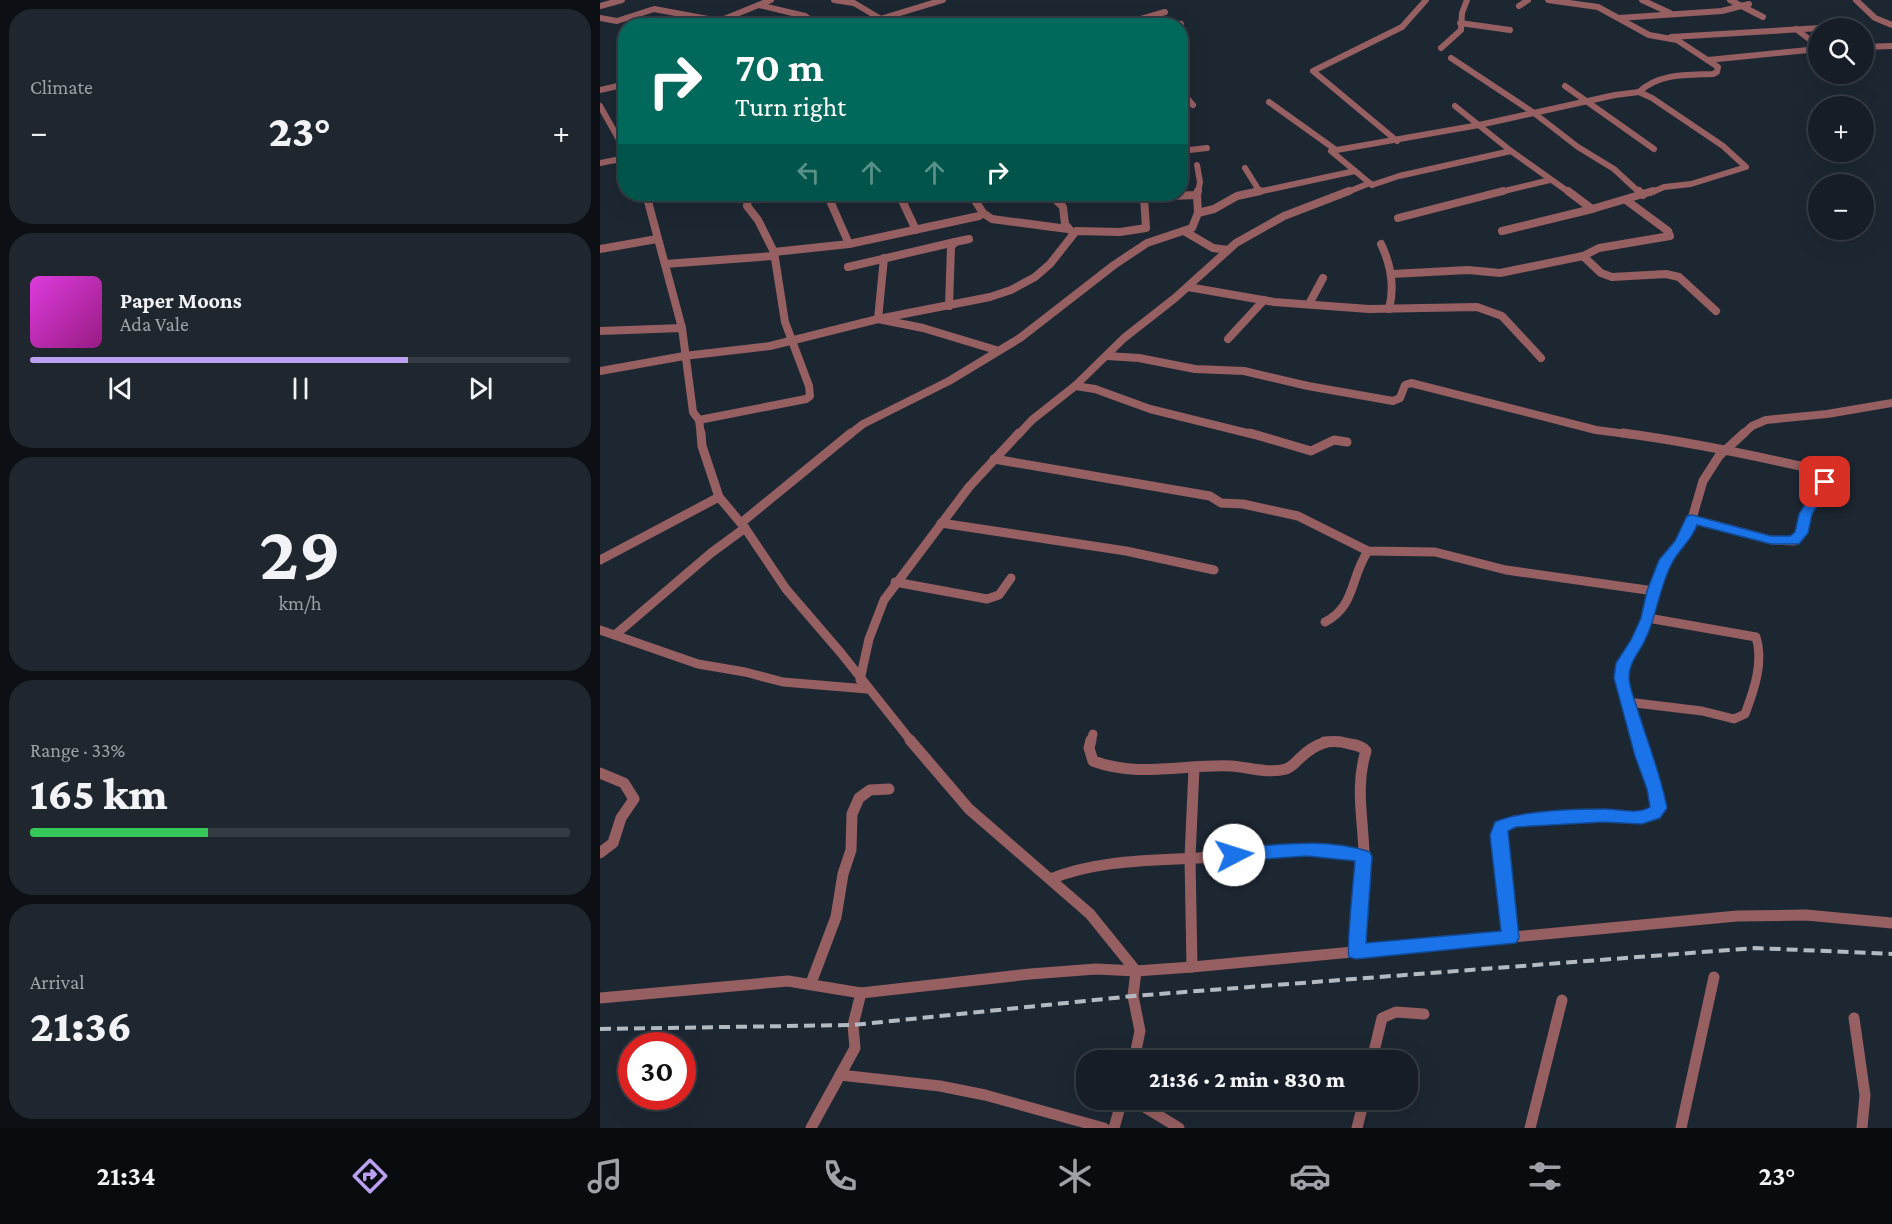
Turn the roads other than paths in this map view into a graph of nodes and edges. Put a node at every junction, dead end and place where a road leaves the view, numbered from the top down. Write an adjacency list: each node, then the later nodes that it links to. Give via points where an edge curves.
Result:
1 (622, 0): 15 (street)
2 (771, 0): 14 (street)
3 (834, 0): 12 (street)
4 (942, 0): 26 (street)
5 (1426, 0): 57 (street, via 1401,27 1313,71)
6 (1467, 0): 31 (street)
7 (1528, 0): 16 (street)
8 (1548, 0): 28 (street, via 1592,5)
9 (1642, 0): 19 (street)
10 (1730, 0): 17 (street)
11 (1856, 0): 32 (street, via 1875,18)
12 (856, 1): 25 (street)
13 (1749, 4): 17 (street)
14 (759, 5): 23 (street); 24 (street)
15 (600, 6)
16 (1519, 6)
17 (1742, 6): 19 (street, via 1722,11); 29 (street)
18 (1165, 12): 27 (street)
19 (1670, 13): 28 (street)
20 (600, 18): 30 (street)
21 (626, 18): 22 (street, via 654,9)
22 (703, 18)
23 (726, 18)
24 (808, 18)
25 (880, 18)
26 (884, 18)
27 (1144, 18)
28 (1619, 18): 36 (street, via 1648,35)
29 (1763, 18)
30 (618, 21)
31 (1460, 23): 35 (street); 40 (street, via 1461,30)
32 (1892, 25)
33 (1808, 28): 34 (street)
34 (1796, 29): 36 (street); 37 (street)
35 (1510, 30)
36 (1669, 38): 43 (street)
37 (1808, 39)
38 (1892, 46): 39 (street)
39 (1874, 47)
40 (1442, 48)
41 (1808, 49): 43 (street)
42 (1451, 58): 54 (street)
43 (1708, 60): 47 (street, via 1718,68 1717,72 1647,83)
44 (618, 86): 46 (street)
45 (1565, 86): 49 (street)
46 (600, 90)
47 (1639, 92): 49 (street); 73 (street, via 1723,146 1746,167)
48 (1188, 99): 51 (street)
49 (1587, 101): 54 (street); 59 (street)
50 (1269, 102): 61 (street)
51 (1193, 105)
52 (1455, 106): 55 (street)
53 (601, 108): 56 (street)
54 (1534, 113): 55 (street); 73 (street)
55 (1479, 125): 57 (street); 62 (street)
56 (618, 138)
57 (1397, 141): 61 (street)
58 (1207, 148): 60 (street)
59 (1654, 149)
60 (1188, 150)
61 (1336, 150): 67 (street, via 1331,153)
62 (1511, 151): 68 (street); 69 (street, via 1399,176)
63 (618, 160): 64 (street)
64 (600, 164)
65 (1197, 165): 72 (street)
66 (1245, 168): 70 (street)
67 (1355, 171): 69 (street); 70 (street)
68 (1550, 180): 82 (street); 85 (street)
69 (1372, 186): 96 (street, via 1370,183 1275,221)
70 (1260, 192): 84 (street, via 1237,196)
71 (1188, 195): 72 (street)
72 (1197, 195): 84 (street)
73 (1643, 195): 74 (street)
74 (1626, 200): 82 (street); 98 (street, via 1670,236 1599,248)
75 (648, 201): 90 (street)
76 (748, 201): 97 (street)
77 (830, 201): 93 (street)
78 (902, 201): 86 (street)
79 (975, 201): 83 (street)
80 (1058, 201): 87 (street, via 1064,207 1062,217)
81 (1143, 201): 87 (street, via 1146,228)
82 (1592, 209): 89 (street)
83 (983, 213): 86 (street); 87 (street, via 992,219)
84 (1198, 213): 88 (street, via 1192,228)
85 (1398, 218)
86 (916, 230): 93 (street)
87 (1071, 231): 107 (street, via 1050,264 1035,277 1002,293)
88 (1184, 231): 96 (street, via 1213,248); 115 (street, via 1134,251 1041,323)
89 (1502, 231)
90 (657, 239): 95 (street); 100 (street)
91 (969, 239): 92 (street)
92 (955, 242): 99 (street); 107 (street, via 950,249)
93 (849, 244): 97 (street)
94 (1381, 244): 102 (street)
95 (600, 249)
96 (1227, 250): 104 (street)
97 (774, 254): 100 (street); 114 (street, via 785,322)
98 (1583, 256): 102 (street, via 1500,273); 109 (street, via 1603,274 1616,277 1676,274)
99 (884, 258): 101 (street); 110 (street)
100 (665, 264): 111 (street)
101 (848, 267)
102 (1392, 273): 108 (street)
103 (1323, 278): 106 (street)
104 (1188, 287): 105 (street); 117 (street)
105 (1264, 300): 106 (street); 113 (street)
106 (1309, 304): 108 (street)
107 (949, 306): 110 (street)
108 (1389, 309): 118 (street, via 1477,308 1502,316)
109 (1716, 311)
110 (878, 319): 114 (street); 115 (street)
111 (682, 328): 112 (street); 116 (street)
112 (600, 331)
113 (1228, 339)
114 (792, 341): 116 (street); 122 (street, via 810,396)
115 (996, 350): 129 (street, via 949,381 863,424)
116 (684, 356): 119 (street); 122 (street, via 693,412)
117 (1107, 356): 120 (street); 124 (street, via 1195,369 1244,371 1393,401 1411,383 1596,430 1682,441)
118 (1541, 358)
119 (600, 370)
120 (1075, 386): 123 (street, via 1311,451 1334,440); 125 (street, via 1032,420)
121 (1892, 403): 124 (street, via 1766,420 1752,426)
122 (699, 420): 126 (street, via 702,446)
123 (1347, 442)
124 (1726, 452): 127 (street, via 1703,481); 127 (street, via 1817,470 1827,477 1794,541 1771,540)
125 (994, 459): 128 (street); 130 (street, via 1210,496 1221,503 1298,516)
126 (719, 497): 129 (street); 131 (street)
127 (1692, 519): 135 (street, via 1680,544 1666,560)
128 (941, 523): 132 (street, via 1117,549); 134 (street)
129 (743, 526): 139 (street); 140 (street, via 786,589)
130 (1368, 551): 135 (street, via 1435,552 1506,570); 137 (street, via 1342,613)
131 (600, 560)
132 (1214, 570)
133 (1011, 578): 134 (street, via 999,595 987,599)
134 (895, 582): 140 (street, via 869,639)
135 (1654, 591): 136 (street)
136 (1648, 618): 141 (street, via 1623,663 1621,678); 141 (street, via 1756,637 1760,647 1751,697 1745,714 1734,719)
137 (1325, 622)
138 (600, 630): 139 (street)
139 (615, 635): 140 (street, via 699,664 783,682)
140 (864, 684): 149 (street, via 969,809)
141 (1627, 702): 151 (street, via 1659,808 1642,817 1514,821 1501,827)
142 (1093, 734): 143 (street, via 1090,755 1100,765)
143 (1194, 768): 147 (street, via 1284,770 1318,742 1363,747 1366,751 1358,794); 148 (street)
144 (600, 773): 146 (street, via 624,783 634,799 621,818 613,843)
145 (889, 789): 156 (street, via 870,790 859,798 852,814 851,850 836,917)
146 (600, 852)
147 (1364, 857): 148 (street, via 1307,849); 152 (street)
148 (1190, 858): 149 (street, via 1108,862); 153 (street)
149 (1050, 879): 154 (street, via 1090,914)
150 (1892, 923): 151 (street, via 1776,914)
151 (1510, 938): 152 (street)
152 (1356, 951): 153 (street)
153 (1192, 967): 154 (street)
154 (1136, 971): 157 (street, via 1096,969 1030,974); 162 (street, via 1133,996 1140,1031)
155 (1714, 977): 174 (street)
156 (811, 983): 157 (street); 158 (street, via 788,981)
157 (861, 993): 164 (street, via 853,1025 855,1048)
158 (600, 998)
159 (1562, 1000): 173 (street)
160 (1424, 1014): 163 (street, via 1388,1012 1380,1019)
161 (1854, 1018): 175 (street, via 1865,1095)
162 (1136, 1050)
163 (1374, 1050)
164 (840, 1075): 168 (street); 169 (street, via 985,1095)
165 (1119, 1110): 170 (street)
166 (1150, 1110): 171 (street)
167 (1362, 1110): 172 (street)
168 (811, 1128)
169 (1104, 1128)
170 (1114, 1128)
171 (1179, 1128)
172 (1357, 1128)
173 (1530, 1128)
174 (1682, 1128)
175 (1862, 1128)

